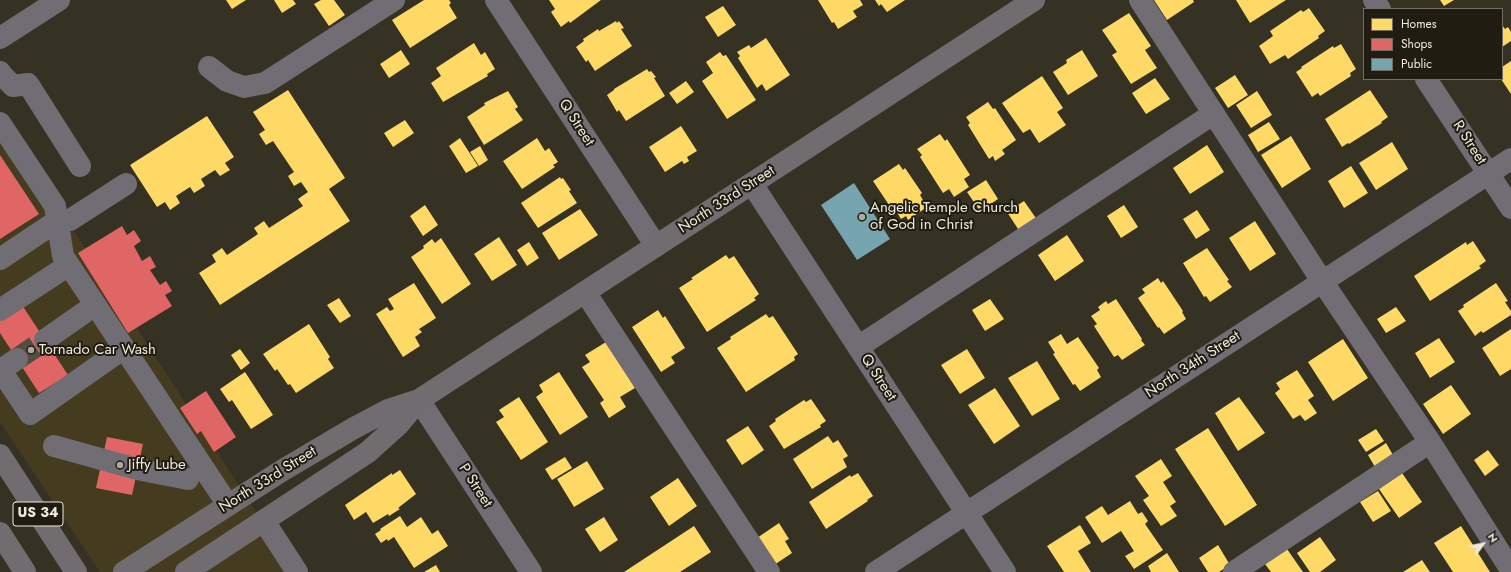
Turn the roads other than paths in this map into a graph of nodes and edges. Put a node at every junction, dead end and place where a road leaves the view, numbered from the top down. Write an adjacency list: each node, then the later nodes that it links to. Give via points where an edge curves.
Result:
1 (59, 0): 6 (street)
2 (394, 0): 7 (street, via 265,83 244,87 227,81)
3 (496, 0): 19 (street, Q Street)
4 (1034, 0): 16 (main road, North 33rd Street)
5 (1140, 0): 10 (street)
6 (0, 38)
7 (209, 67)
8 (0, 72): 13 (street, via 13,86 28,84)
9 (1427, 80): 14 (street, R Street)
10 (1213, 114): 22 (street); 27 (street)
11 (0, 123): 18 (street, via 55,206)
12 (1511, 159): 14 (street, North 34th Street)
13 (80, 166)
14 (1488, 173): 17 (street, R Street); 22 (street, North 34th Street)
15 (126, 184): 18 (street, via 70,220)
16 (752, 184): 19 (main road, North 33rd Street); 27 (street, Q Street)
17 (1511, 208)
18 (57, 221): 20 (street); 21 (street, via 63,256)
19 (656, 246): 23 (main road, North 33rd Street)
20 (0, 259)
21 (69, 265): 24 (street); 25 (street)
22 (1322, 281): 31 (street); 36 (street, North 34th Street)
23 (585, 292): 30 (main road, North 33rd Street); 46 (street)
24 (96, 306): 26 (street); 28 (street)
25 (0, 310)
26 (45, 340)
27 (858, 347): 36 (street, Q Street)
28 (124, 348): 29 (street, via 30,414); 35 (street)
29 (6, 366)
30 (419, 400): 35 (main road, North 33rd Street, via 388,410 354,428); 37 (main road, North 33rd Street, via 399,424 368,452); 45 (street, P Street)
31 (1430, 442): 39 (street); 49 (street)
32 (54, 446): 34 (street, via 138,469)
33 (0, 455): 41 (main road, US 34)
34 (188, 479)
35 (228, 505): 42 (main road, North 33rd Street)
36 (967, 513): 47 (street, North 34th Street); 48 (street, Q Street)
37 (264, 521): 43 (main road, North 33rd Street); 44 (street)
38 (0, 533): 40 (main road, US 34)
39 (1511, 570)
40 (25, 572)
41 (76, 572)
42 (124, 572)
43 (186, 572)
44 (297, 572)
45 (531, 572)
46 (769, 572)
47 (876, 572)
48 (1005, 572)
49 (1234, 572)

